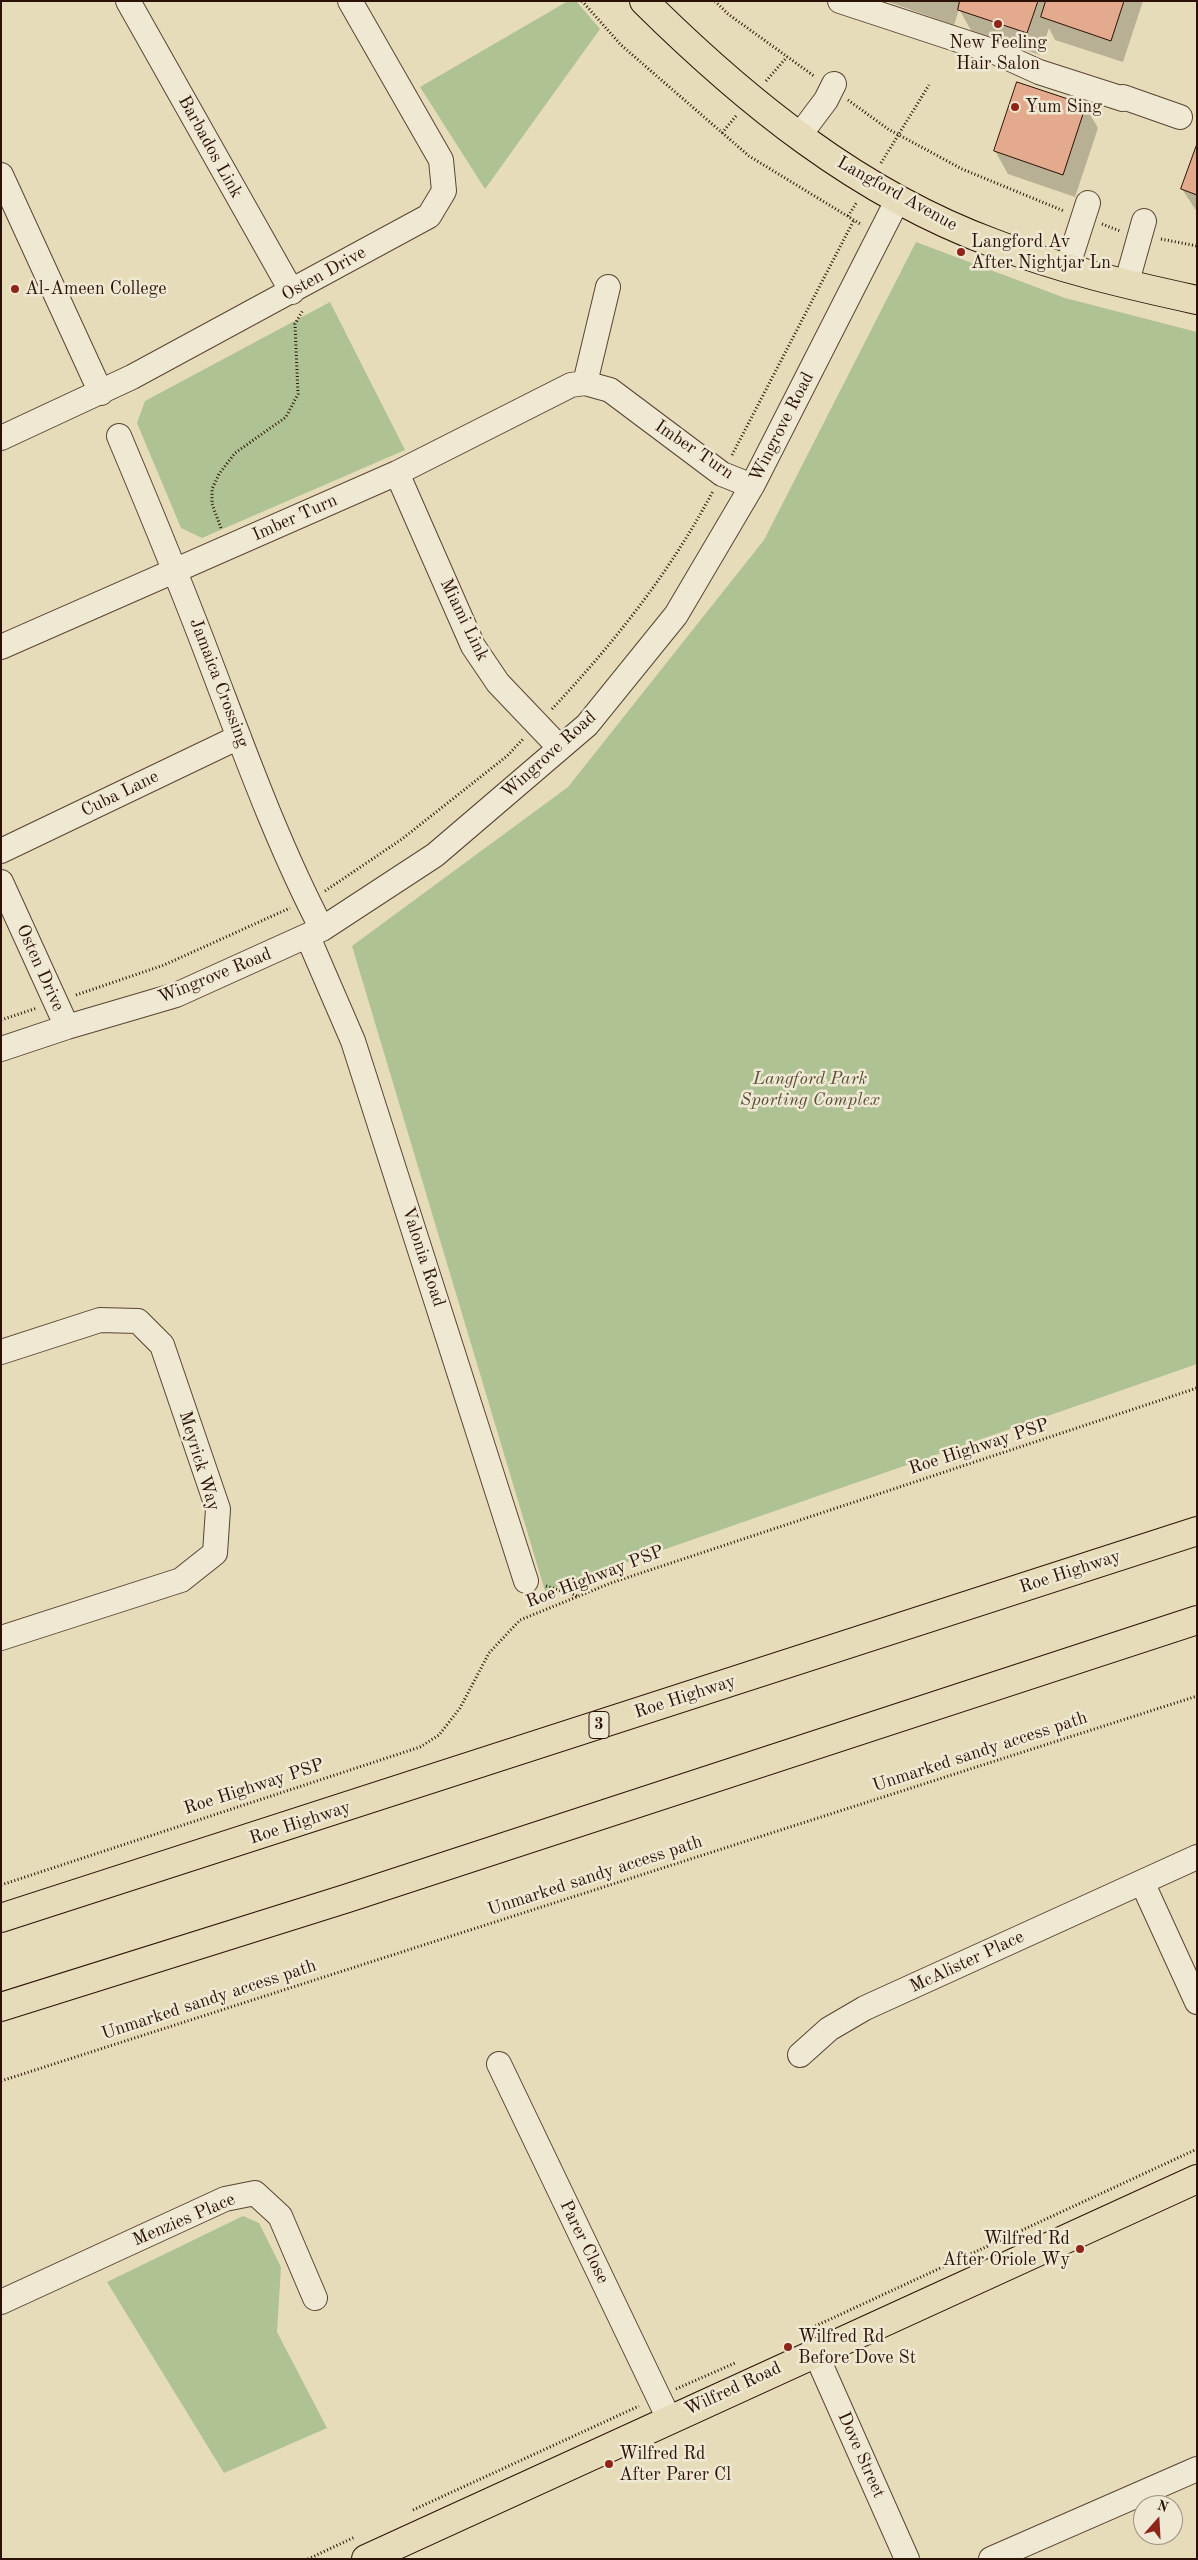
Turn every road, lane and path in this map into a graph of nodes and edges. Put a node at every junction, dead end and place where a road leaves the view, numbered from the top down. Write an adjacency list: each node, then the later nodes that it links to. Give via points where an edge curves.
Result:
1 (128, 1): 23 (street, Barbados Link)
2 (350, 1): 23 (street, Osten Drive, via 441,160 444,191 429,216)
3 (582, 1): 16 (path, via 621,45 749,156)
4 (644, 1): 11 (main road, Langford Avenue, via 719,74)
5 (715, 1): 8 (path, via 728,14)
6 (840, 1): 9 (street, via 995,52 1039,72)
7 (929, 85): 10 (path)
8 (833, 86): 10 (path); 11 (street)
9 (1180, 117)
10 (899, 135): 13 (path); 15 (path, via 962,169)
11 (799, 136): 13 (main road, Langford Avenue)
12 (1, 174): 26 (street)
13 (869, 183): 14 (main road, Langford Avenue); 16 (path)
14 (898, 200): 20 (main road, Langford Avenue, via 992,243); 30 (street, Wingrove Road)
15 (1086, 210): 18 (path); 20 (street)
16 (848, 216): 17 (path)
17 (866, 227)
18 (1142, 228): 19 (path); 21 (street)
19 (1197, 246)
20 (1067, 268): 21 (main road, Langford Avenue)
21 (1126, 285): 24 (main road, Langford Avenue)
22 (608, 287): 25 (street)
23 (292, 292): 26 (street, Osten Drive); 31 (path, via 302,301 303,310 295,324 298,394 286,417 235,453 212,489 212,504)
24 (1197, 300)
25 (584, 383): 29 (street, Imber Turn, via 571,385); 30 (street, Imber Turn, via 610,390 722,474)
26 (100, 393): 28 (street, Osten Drive)
27 (119, 436): 32 (street, Jamaica Crossing)
28 (1, 438)
29 (397, 473): 31 (street, Imber Turn); 35 (street, Miami Link, via 473,646 498,683)
30 (752, 486): 35 (street, Wingrove Road, via 676,615 587,725)
31 (229, 547): 32 (street, Imber Turn)
32 (176, 572): 33 (street, Imber Turn); 34 (street, Jamaica Crossing)
33 (1, 647)
34 (239, 737): 36 (street, Cuba Lane); 38 (street, Jamaica Crossing, via 307,900)
35 (560, 748): 38 (street, Wingrove Road, via 435,855)
36 (1, 851)
37 (1, 882): 39 (street, Osten Drive)
38 (315, 933): 39 (street, Wingrove Road, via 176,995); 44 (street, Valonia Road, via 353,1041)
39 (67, 1027): 40 (street, Wingrove Road)
40 (1, 1049)
41 (1, 1352): 47 (street, Meyrick Way, via 100,1320 138,1321 162,1346 218,1510 215,1553 181,1580)
42 (1197, 1388): 45 (path, Roe Highway PSP)
43 (1197, 1531): 52 (main road, Roe Highway / 3)
44 (526, 1581): 45 (path)
45 (578, 1596): 51 (path, Roe Highway PSP, via 520,1620 509,1630 489,1653 460,1708 439,1735 420,1747)
46 (1197, 1620): 54 (main road, via 348,1898)
47 (1, 1638)
48 (1197, 1696): 57 (path, Unmarked sandy access path)
49 (1197, 1857): 50 (street, McAlister Place)
50 (1142, 1882): 53 (street); 55 (street, McAlister Place, via 865,2008 829,2028)
51 (1, 1885)
52 (1, 1918)
53 (1197, 2002)
54 (1, 2007)
55 (800, 2055)
56 (499, 2064): 66 (street, Parer Close)
57 (1, 2081)
58 (1197, 2149): 62 (path)
59 (1192, 2178): 62 (main road, Wilfred Road)
60 (315, 2298): 61 (street, Menzies Place, via 280,2216 255,2192 225,2199)
61 (1, 2302)
62 (808, 2342): 66 (main road, Wilfred Road); 71 (street, Dove Street)
63 (740, 2360): 64 (path)
64 (675, 2389)
65 (641, 2404): 68 (path)
66 (669, 2419): 69 (main road, Wilfred Road)
67 (1197, 2470): 72 (street)
68 (406, 2513)
69 (364, 2546): 70 (path)
70 (308, 2559)
71 (907, 2559)
72 (992, 2559)

